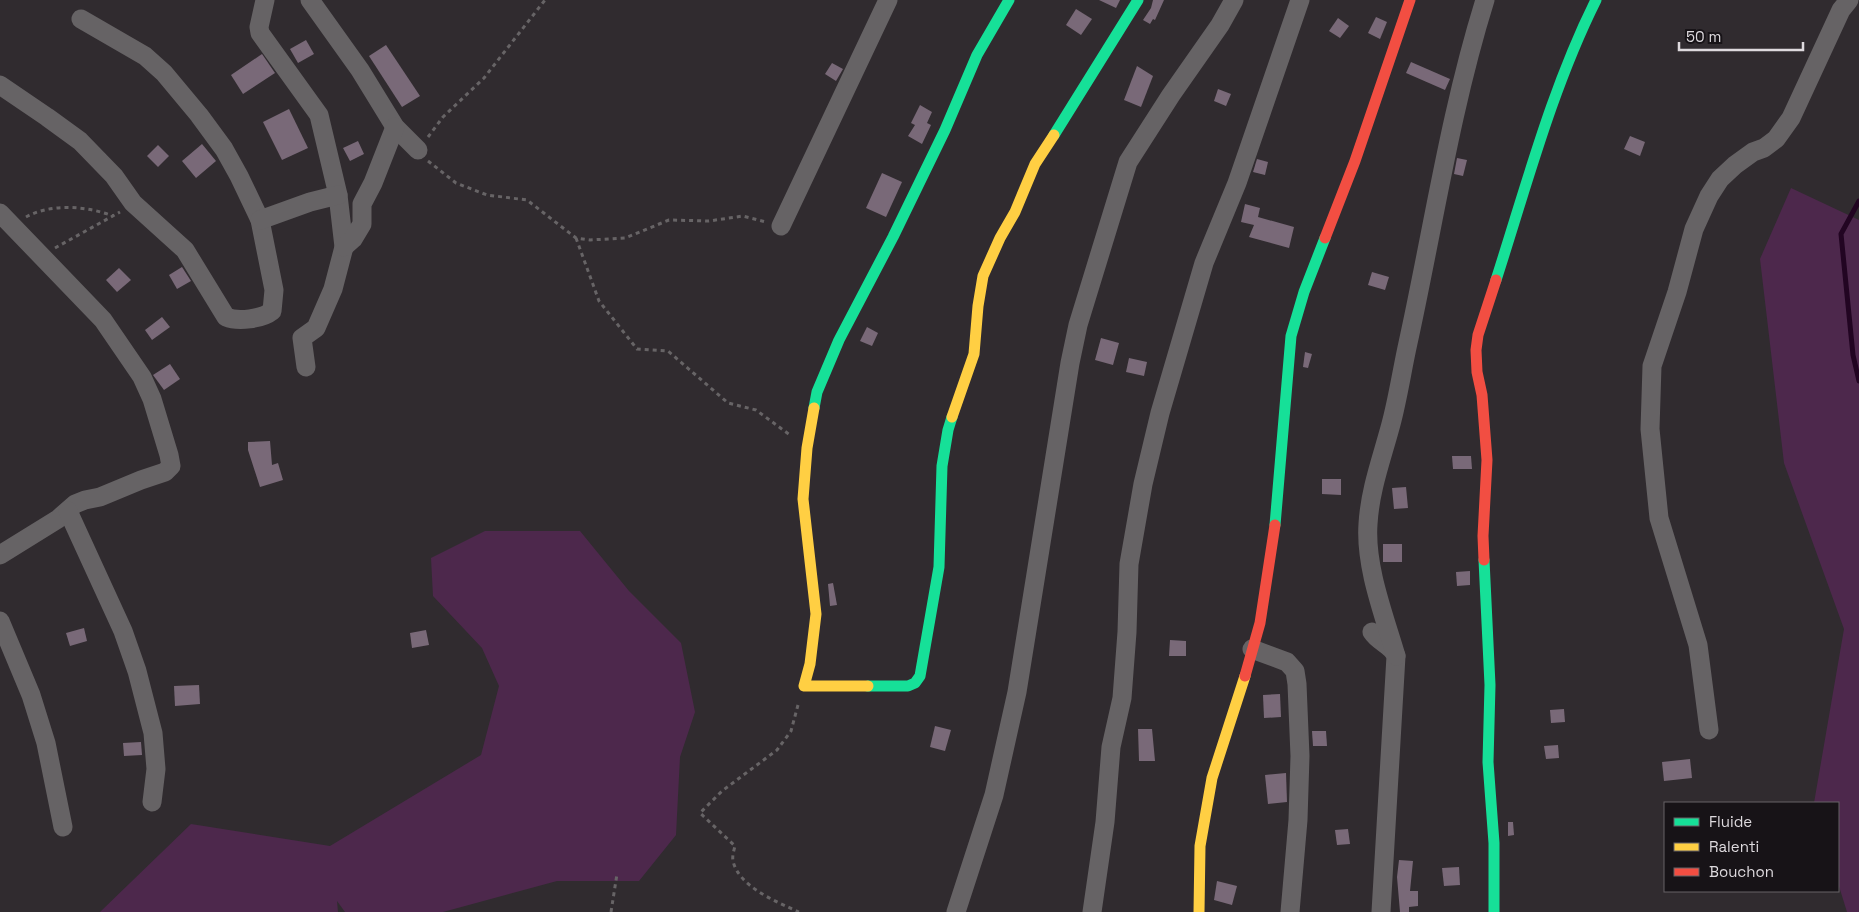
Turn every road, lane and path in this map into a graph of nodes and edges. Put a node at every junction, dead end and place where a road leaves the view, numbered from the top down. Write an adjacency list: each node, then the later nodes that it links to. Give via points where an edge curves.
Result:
1 (265, 0): 17 (street, via 260,33 319,116)
2 (310, 0): 15 (street, via 360,70)
3 (545, 0): 16 (path, via 484,78 443,117)
4 (888, 0): 22 (street)
5 (1009, 0): 27 (street, via 977,55 894,238 839,340 816,392)
6 (1138, 0): 34 (street, via 1035,164 984,276 974,354 946,439 942,466 939,567 920,676 908,686)
7 (1234, 0): 41 (street, via 1128,162 1109,222 1070,363 1016,692 996,786)
8 (1300, 0): 42 (street, via 1237,183 1204,263 1160,413 1143,484 1130,564 1122,698 1111,747 1105,822)
9 (1410, 0): 32 (street, via 1291,336 1278,509 1260,623)
10 (1485, 0): 33 (street, via 1438,187 1391,425 1375,475 1368,524 1371,570)
11 (1596, 0): 46 (street, via 1549,114 1478,335 1476,350 1486,460 1483,536 1490,685 1488,762 1494,843)
12 (1849, 0): 35 (street, via 1841,10 1792,118 1776,139 1753,152 1720,179 1709,196 1694,230 1652,366 1650,429 1659,518 1698,645)
13 (81, 19): 21 (street, via 145,56 164,74 224,149)
14 (0, 86): 18 (street, via 80,142 114,176)
15 (395, 127): 16 (street); 24 (street, via 362,204 362,224)
16 (418, 150): 23 (path, via 435,168 456,182 488,195 527,200)
17 (338, 195): 21 (street); 24 (street)
18 (133, 203): 19 (path); 21 (street, via 185,250 226,317 232,320 268,314 272,310 275,296)
19 (114, 216): 20 (path, via 99,210 66,208); 25 (path)
20 (6, 219): 25 (street)
21 (260, 220)
22 (781, 226): 23 (path, via 743,216 709,221 669,220 624,238)
23 (576, 238): 27 (path, via 600,301 638,349 668,351 728,403 756,410)
24 (344, 247): 26 (street, via 333,289 316,328 302,338)
25 (42, 256): 28 (street, via 103,320 142,377 169,455 170,466 165,472 75,504)
26 (306, 367)
27 (807, 448): 34 (street, via 803,499 816,614)
28 (68, 511): 29 (street); 36 (street, via 123,631 137,671 153,732 156,769)
29 (0, 555)
30 (0, 621): 37 (street, via 31,695 46,743)
31 (1372, 632): 33 (street, via 1388,644)
32 (1252, 649): 43 (street, via 1212,778 1200,846); 44 (street, via 1287,662 1295,671 1298,684 1300,774)
33 (1396, 656): 45 (street)
34 (804, 686): 40 (path, via 791,731 777,750 722,791 700,813 735,846 732,859 738,874 767,898)
35 (1709, 730)
36 (152, 802)
37 (64, 826)
38 (617, 874): 39 (path)
39 (611, 912)
40 (799, 912)
41 (956, 912)
42 (1092, 912)
43 (1199, 912)
44 (1290, 912)
45 (1381, 912)
46 (1494, 912)

